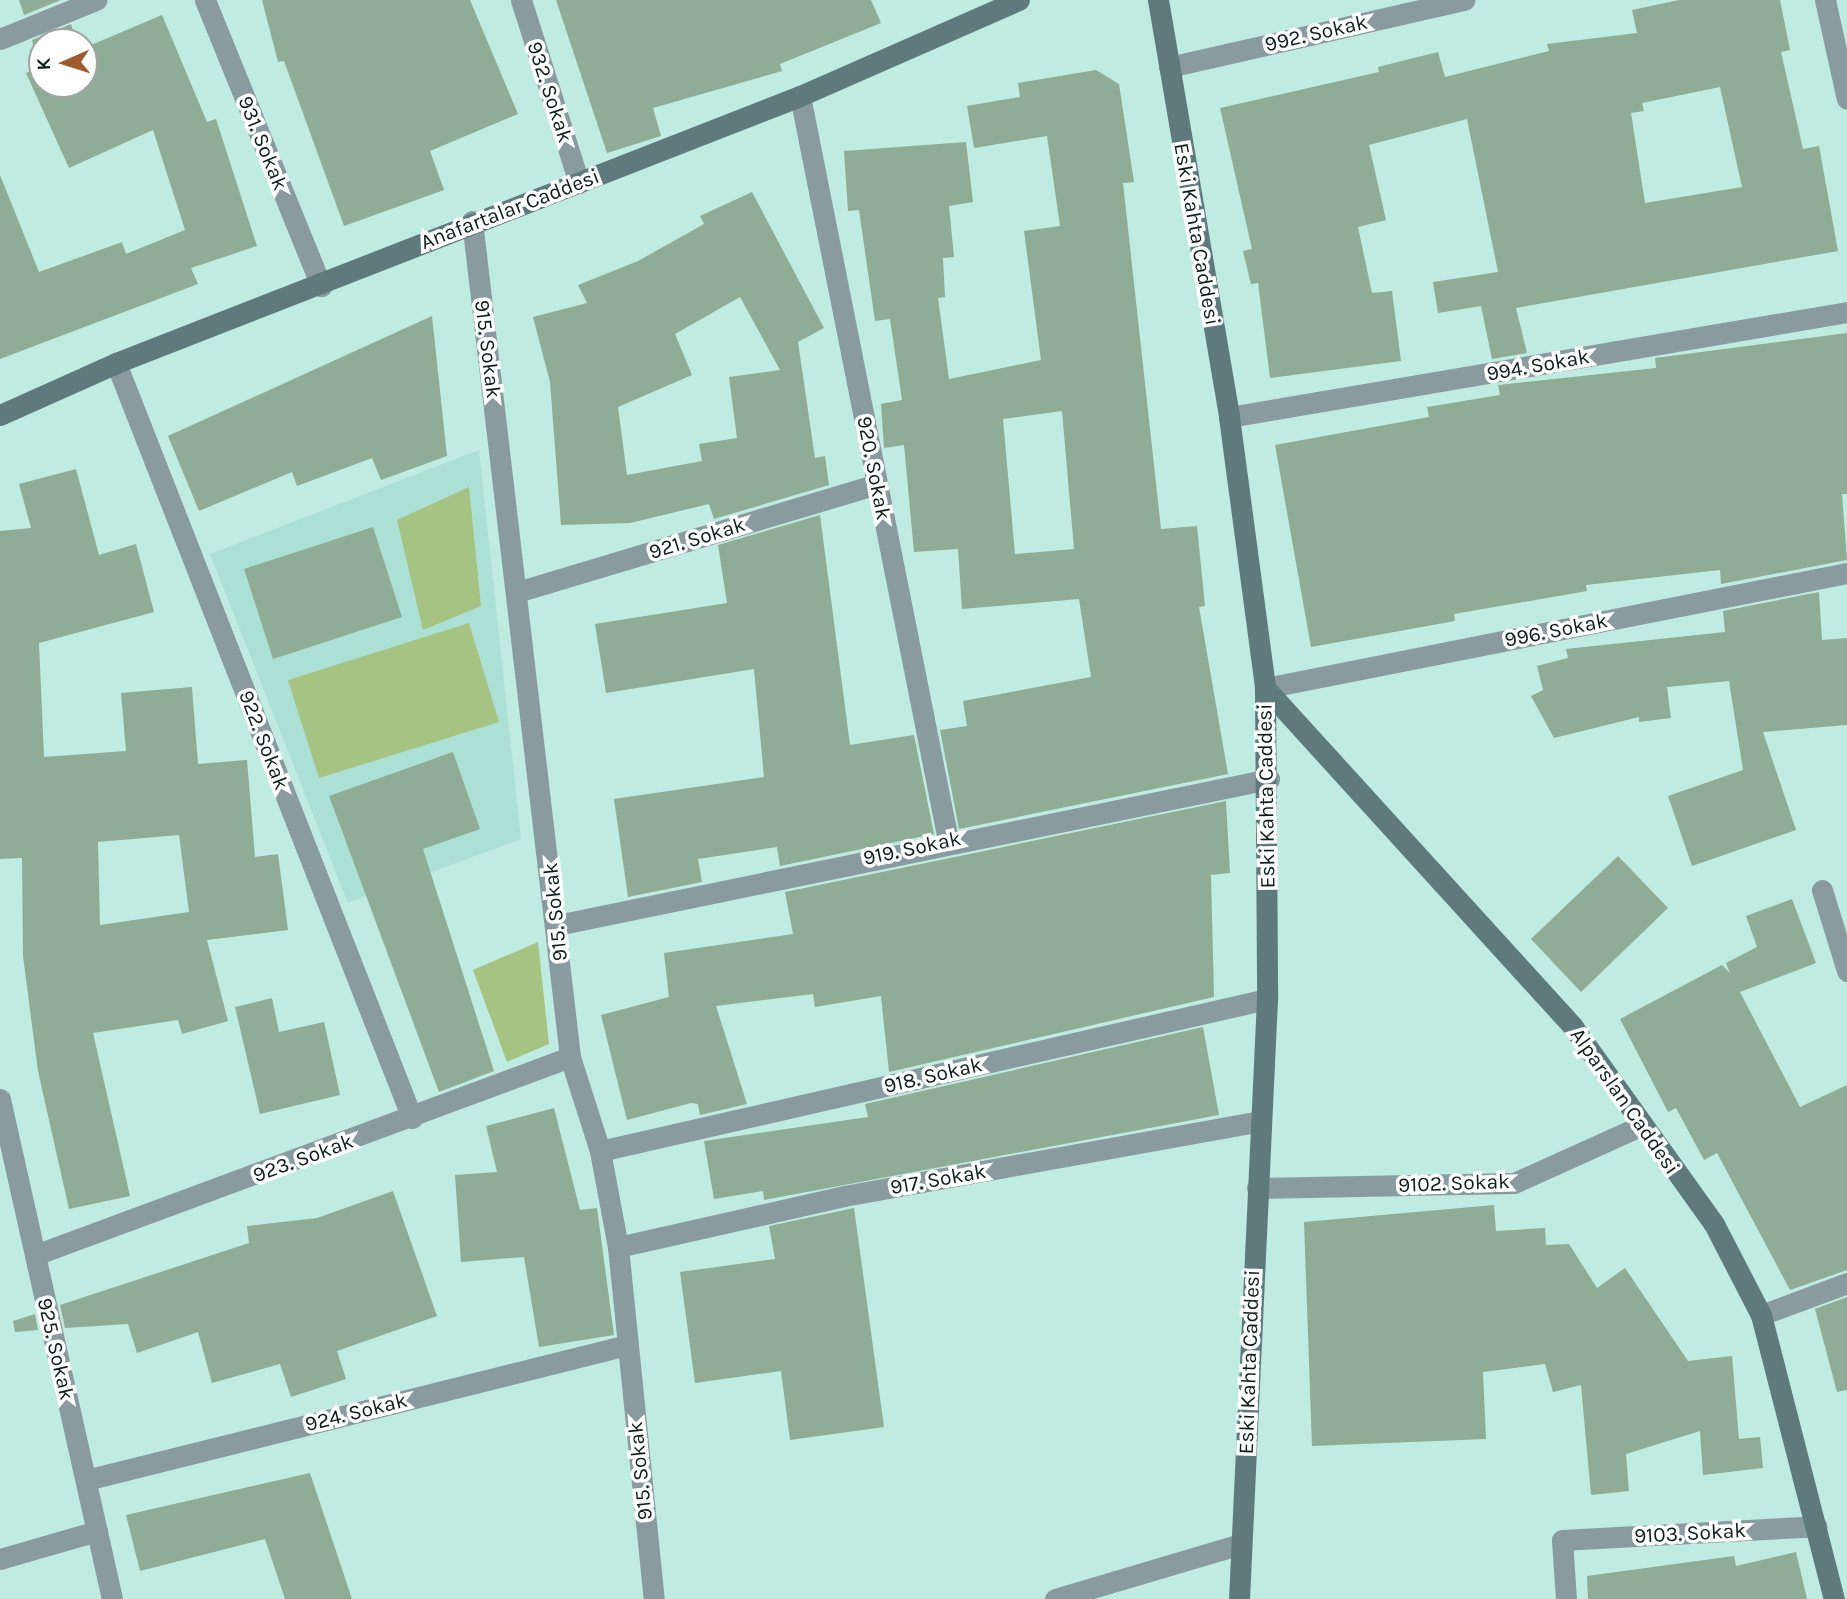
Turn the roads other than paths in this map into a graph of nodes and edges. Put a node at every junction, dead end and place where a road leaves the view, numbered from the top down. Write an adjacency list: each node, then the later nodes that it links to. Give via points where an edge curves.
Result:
1 (96, 0): 8 (street)
2 (205, 0): 14 (street, 931. Sokak)
3 (521, 0): 12 (street, 932. Sokak)
4 (1019, 0): 10 (street, Anafartalar Caddesi)
5 (1158, 0): 9 (street, Eski Kahta Caddesi)
6 (1464, 0): 9 (street, 992. Sokak)
7 (1825, 0): 11 (street)
8 (0, 38)
9 (1169, 67): 18 (street, Eski Kahta Caddesi)
10 (800, 96): 12 (street, Anafartalar Caddesi); 19 (street, 920. Sokak)
11 (1847, 99)
12 (579, 183): 13 (street, Anafartalar Caddesi)
13 (472, 222): 14 (street, Anafartalar Caddesi); 21 (street, 915. Sokak)
14 (321, 286): 16 (street, Anafartalar Caddesi)
15 (1847, 312): 18 (street, 994. Sokak)
16 (116, 363): 17 (street, Anafartalar Caddesi); 31 (street, 922. Sokak)
17 (0, 415)
18 (1229, 417): 22 (street, Eski Kahta Caddesi)
19 (877, 484): 21 (street, 921. Sokak); 24 (street, 920. Sokak)
20 (1847, 573): 22 (street, 996. Sokak)
21 (517, 592): 26 (street, 915. Sokak)
22 (1265, 688): 23 (street, Eski Kahta Caddesi); 33 (street, Alparslan Caddesi, via 1573,1027)
23 (1269, 779): 24 (street, 919. Sokak); 28 (street, Eski Kahta Caddesi)
24 (948, 840): 26 (street, 919. Sokak)
25 (1822, 890): 27 (street)
26 (556, 925): 29 (street, 915. Sokak)
27 (1847, 971)
28 (1267, 999): 32 (street, Eski Kahta Caddesi); 34 (street, 918. Sokak)
29 (570, 1058): 31 (street, 923. Sokak); 34 (street, 915. Sokak)
30 (0, 1099): 35 (street, 925. Sokak)
31 (412, 1118): 38 (street, 923. Sokak)
32 (1260, 1121): 36 (street, Eski Kahta Caddesi); 37 (street, 917. Sokak, via 844,1196)
33 (1640, 1126): 36 (street, 9102. Sokak, via 1514,1183); 40 (street, Alparslan Caddesi, via 1714,1224)
34 (600, 1151): 37 (street, 915. Sokak)
35 (9, 1183): 38 (street, 925. Sokak)
36 (1256, 1188): 45 (street, Eski Kahta Caddesi)
37 (618, 1247): 41 (street, 915. Sokak)
38 (35, 1255): 42 (street, 925. Sokak)
39 (1847, 1283): 40 (street)
40 (1761, 1315): 43 (street, Alparslan Caddesi)
41 (627, 1345): 42 (street, 924. Sokak); 48 (street, 915. Sokak)
42 (86, 1480): 44 (street, 925. Sokak)
43 (1818, 1527): 51 (street, 9103. Sokak, via 1562,1540); 52 (street, Alparslan Caddesi)
44 (97, 1531): 46 (street); 47 (street, 925. Sokak)
45 (1241, 1544): 49 (street); 50 (street, Eski Kahta Caddesi)
46 (0, 1559)
47 (112, 1599)
48 (653, 1599)
49 (1055, 1599)
50 (1239, 1599)
51 (1566, 1599)
52 (1834, 1599)

